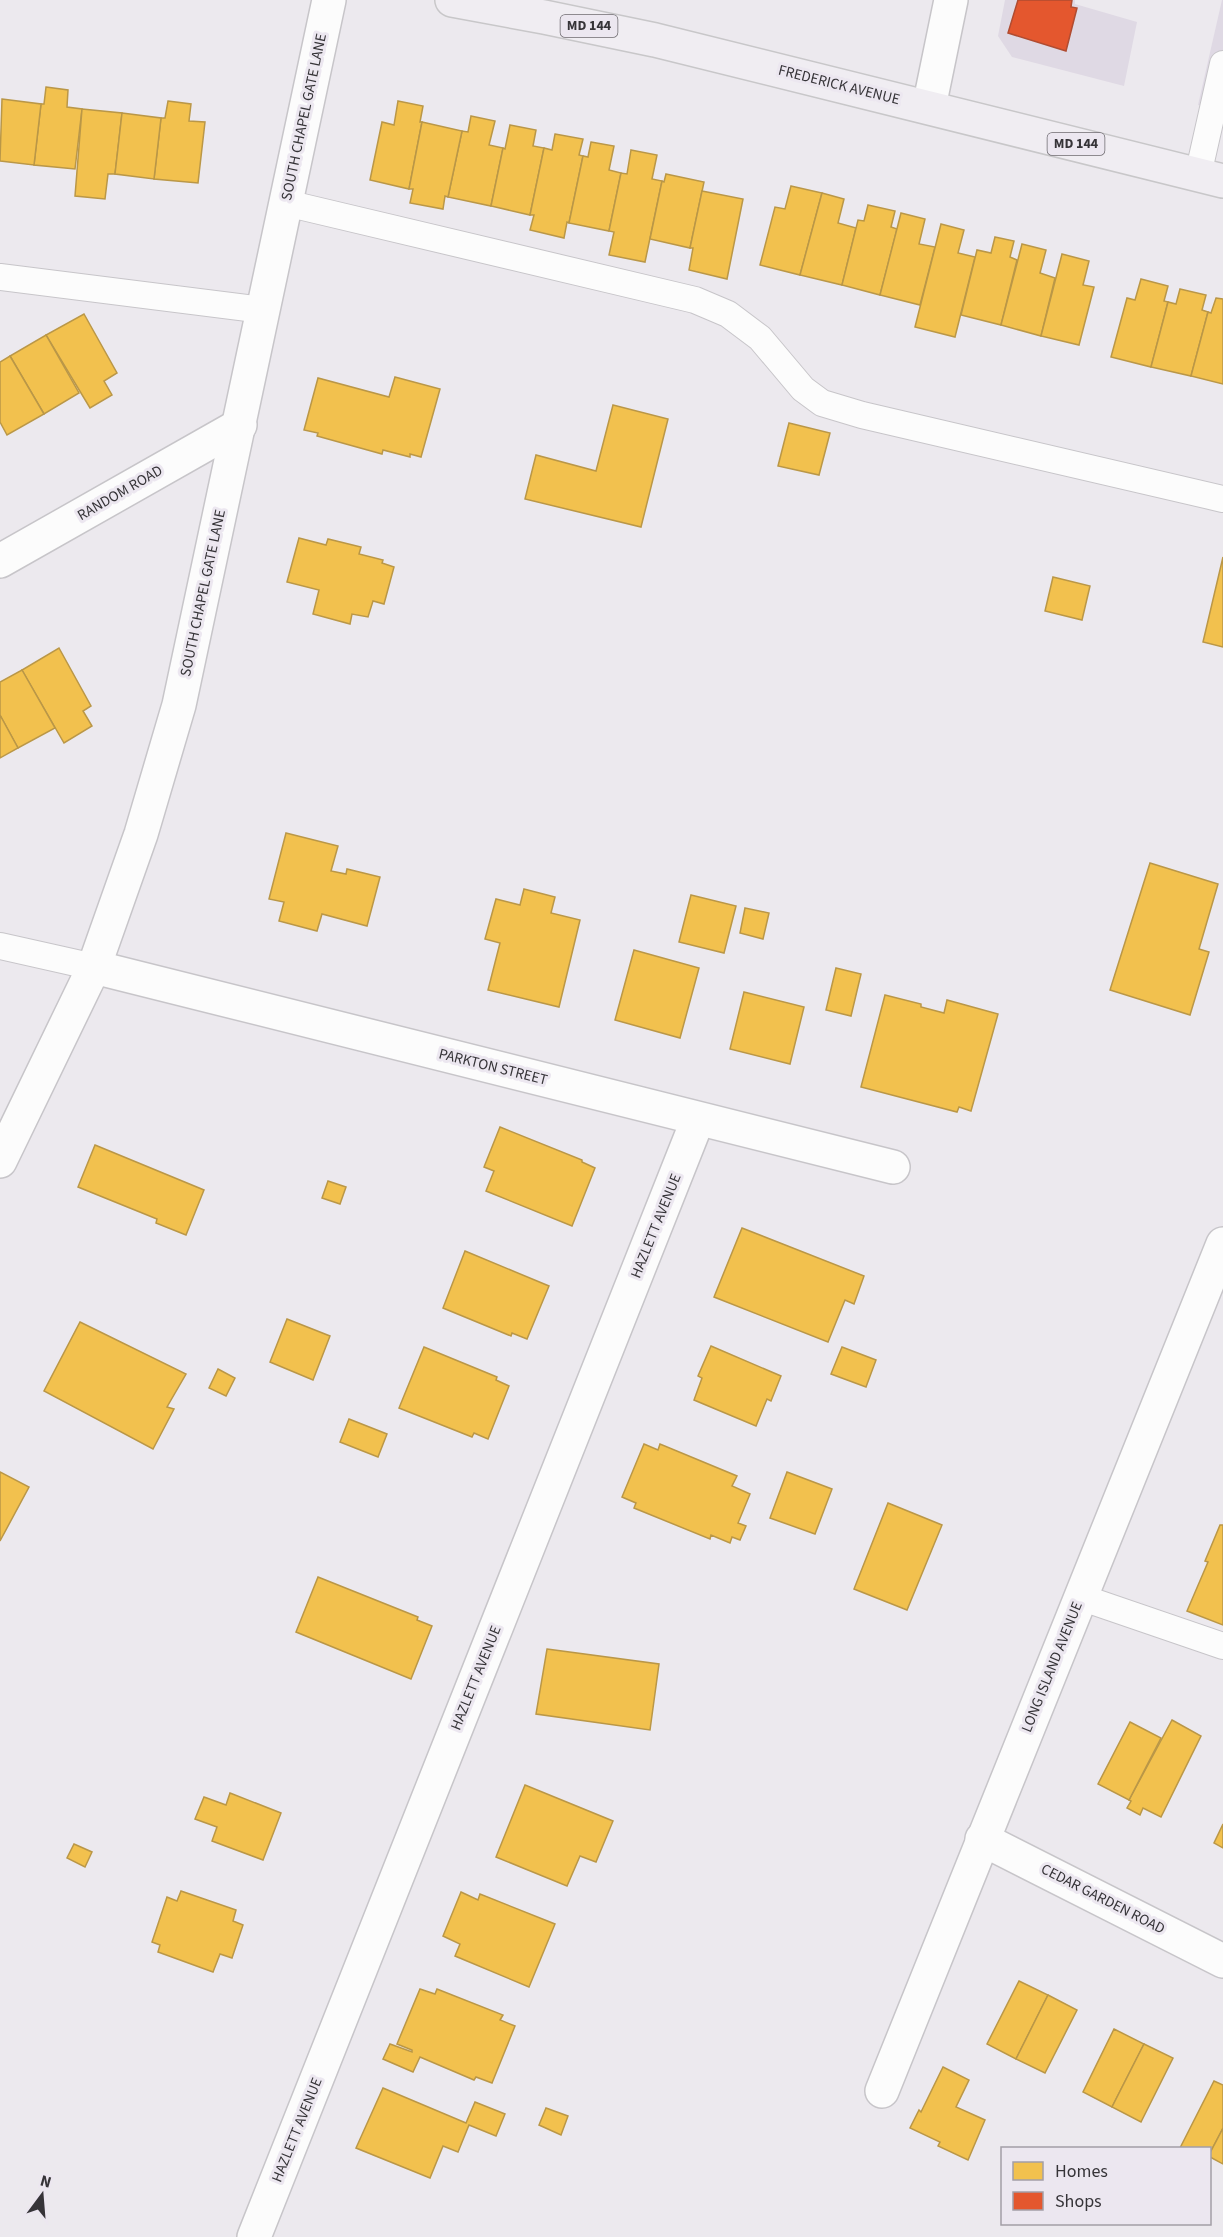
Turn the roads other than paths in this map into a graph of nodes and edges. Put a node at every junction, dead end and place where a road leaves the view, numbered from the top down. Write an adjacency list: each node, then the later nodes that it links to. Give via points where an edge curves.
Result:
1 (329, 0): 7 (street, SOUTH CHAPEL GATE LANE)
2 (452, 0): 5 (main road, FREDERICK AVENUE / MD 144, via 655,40)
3 (951, 0): 5 (street)
4 (1223, 64): 6 (lane)
5 (929, 107): 6 (main road, FREDERICK AVENUE / MD 144)
6 (1210, 178)
7 (286, 203): 9 (street, SOUTH CHAPEL GATE LANE); 11 (lane, via 695,300 728,314 760,338 803,389 822,403 862,416)
8 (0, 277): 9 (lane)
9 (263, 310): 10 (street, SOUTH CHAPEL GATE LANE)
10 (240, 425): 12 (street, RANDOM ROAD); 14 (street, SOUTH CHAPEL GATE LANE, via 179,705 141,834)
11 (1223, 500)
12 (0, 561)
13 (0, 946): 14 (lane)
14 (94, 968): 15 (street, PARKTON STREET); 16 (street, SOUTH CHAPEL GATE LANE)
15 (698, 1119): 17 (street, PARKTON STREET); 24 (street, HAZLETT AVENUE)
16 (0, 1161)
17 (893, 1167)
18 (1223, 1244): 19 (street, LONG ISLAND AVENUE)
19 (1080, 1597): 20 (lane); 21 (street, LONG ISLAND AVENUE)
20 (1223, 1646)
21 (982, 1839): 22 (street, CEDAR GARDEN ROAD); 23 (street, LONG ISLAND AVENUE)
22 (1223, 1961)
23 (882, 2091)
24 (254, 2237)

